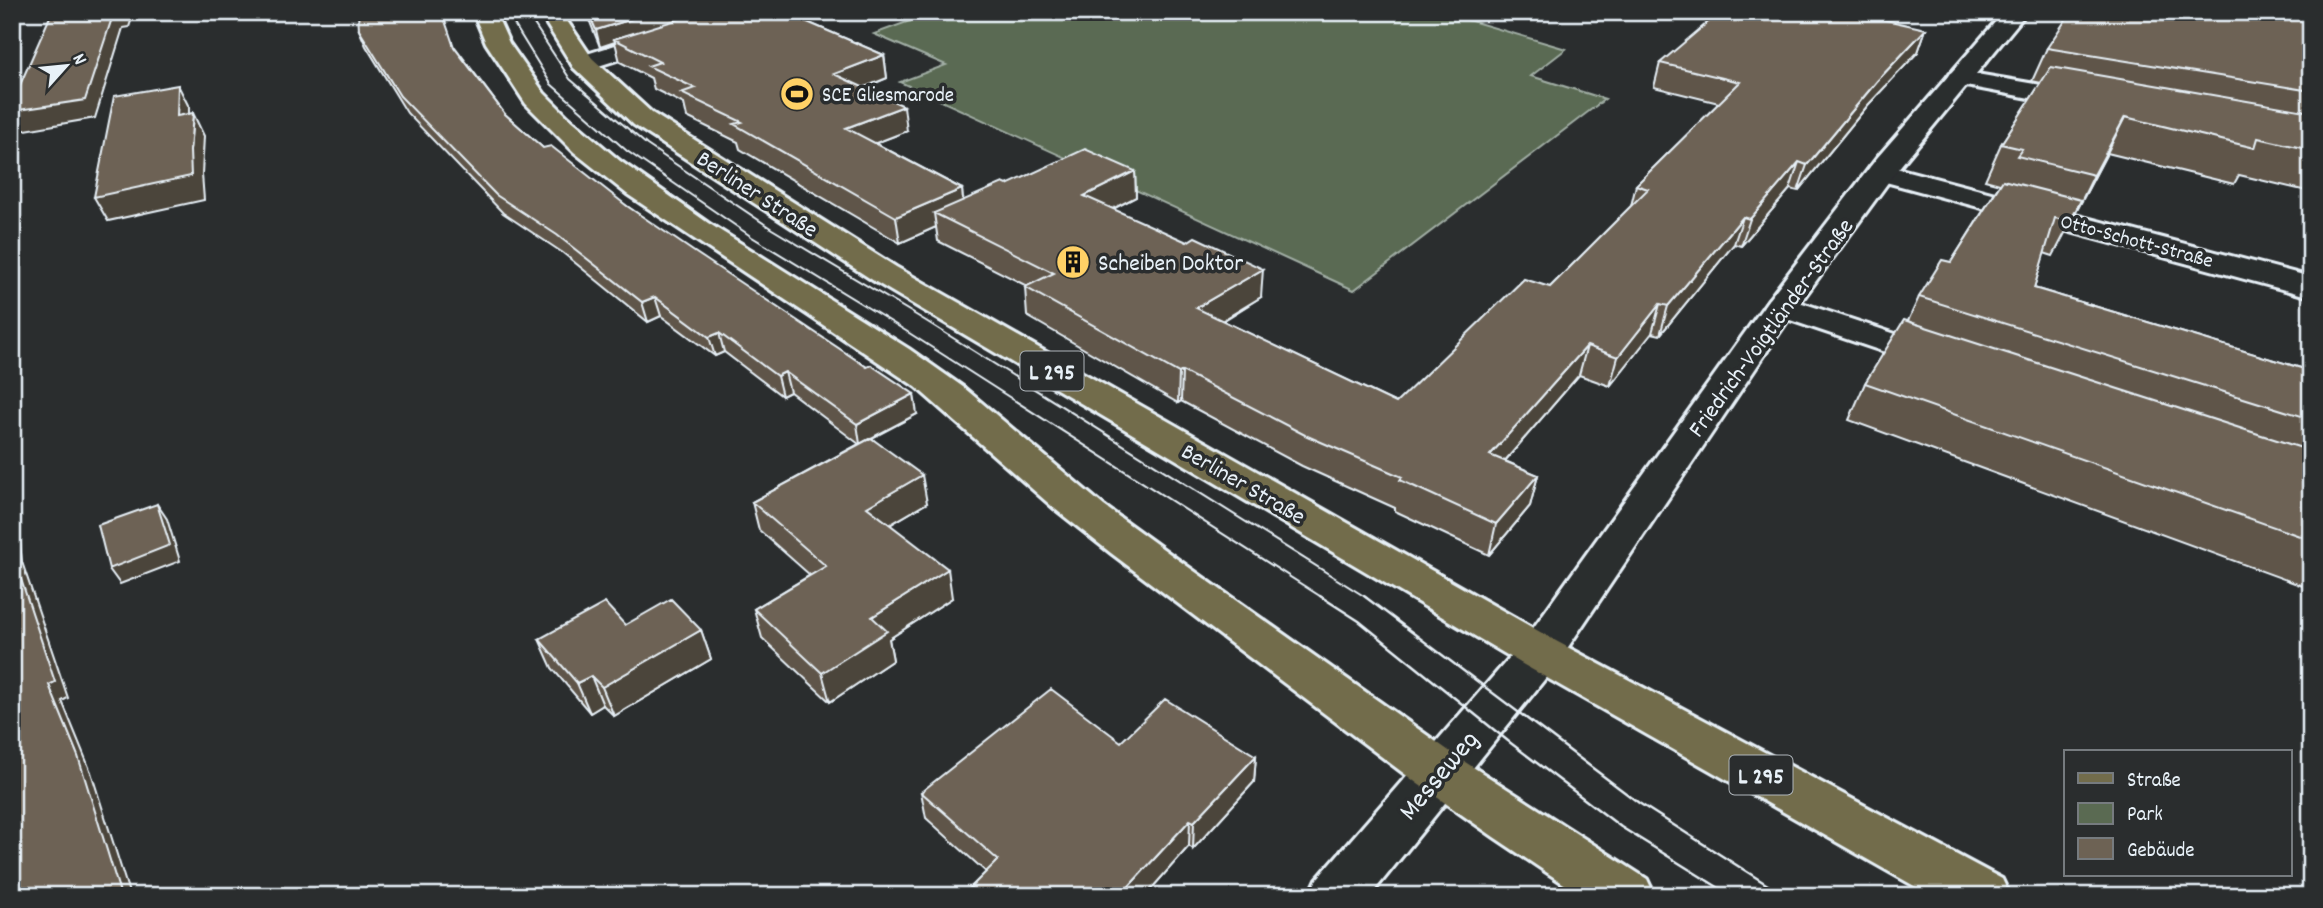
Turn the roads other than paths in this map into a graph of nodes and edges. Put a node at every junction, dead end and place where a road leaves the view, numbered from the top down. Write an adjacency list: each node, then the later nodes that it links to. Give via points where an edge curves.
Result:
1 (484, 12): 13 (main road, via 494,40 521,83 567,132 625,179 925,376 978,416 1086,513)
2 (550, 12): 5 (main road, Berliner Straße / L 295)
3 (745, 12): 5 (main road)
4 (2016, 12): 6 (main road, Friedrich-Voigtländer-Straße)
5 (583, 63): 12 (main road, Berliner Straße / L 295, via 643,119 885,274)
6 (1959, 78): 7 (main road); 8 (main road, Friedrich-Voigtländer-Straße)
7 (2107, 104)
8 (1881, 172): 9 (main road, Otto-Schott-Straße); 10 (main road, Friedrich-Voigtländer-Straße)
9 (2311, 287)
10 (1781, 306): 11 (main road); 12 (main road, Friedrich-Voigtländer-Straße)
11 (1971, 370)
12 (1540, 653): 13 (main road, Messeweg); 16 (main road, Berliner Straße / L 295)
13 (1439, 771): 14 (main road, Messeweg); 15 (main road)
14 (1336, 896)
15 (1628, 896)
16 (1983, 896)

